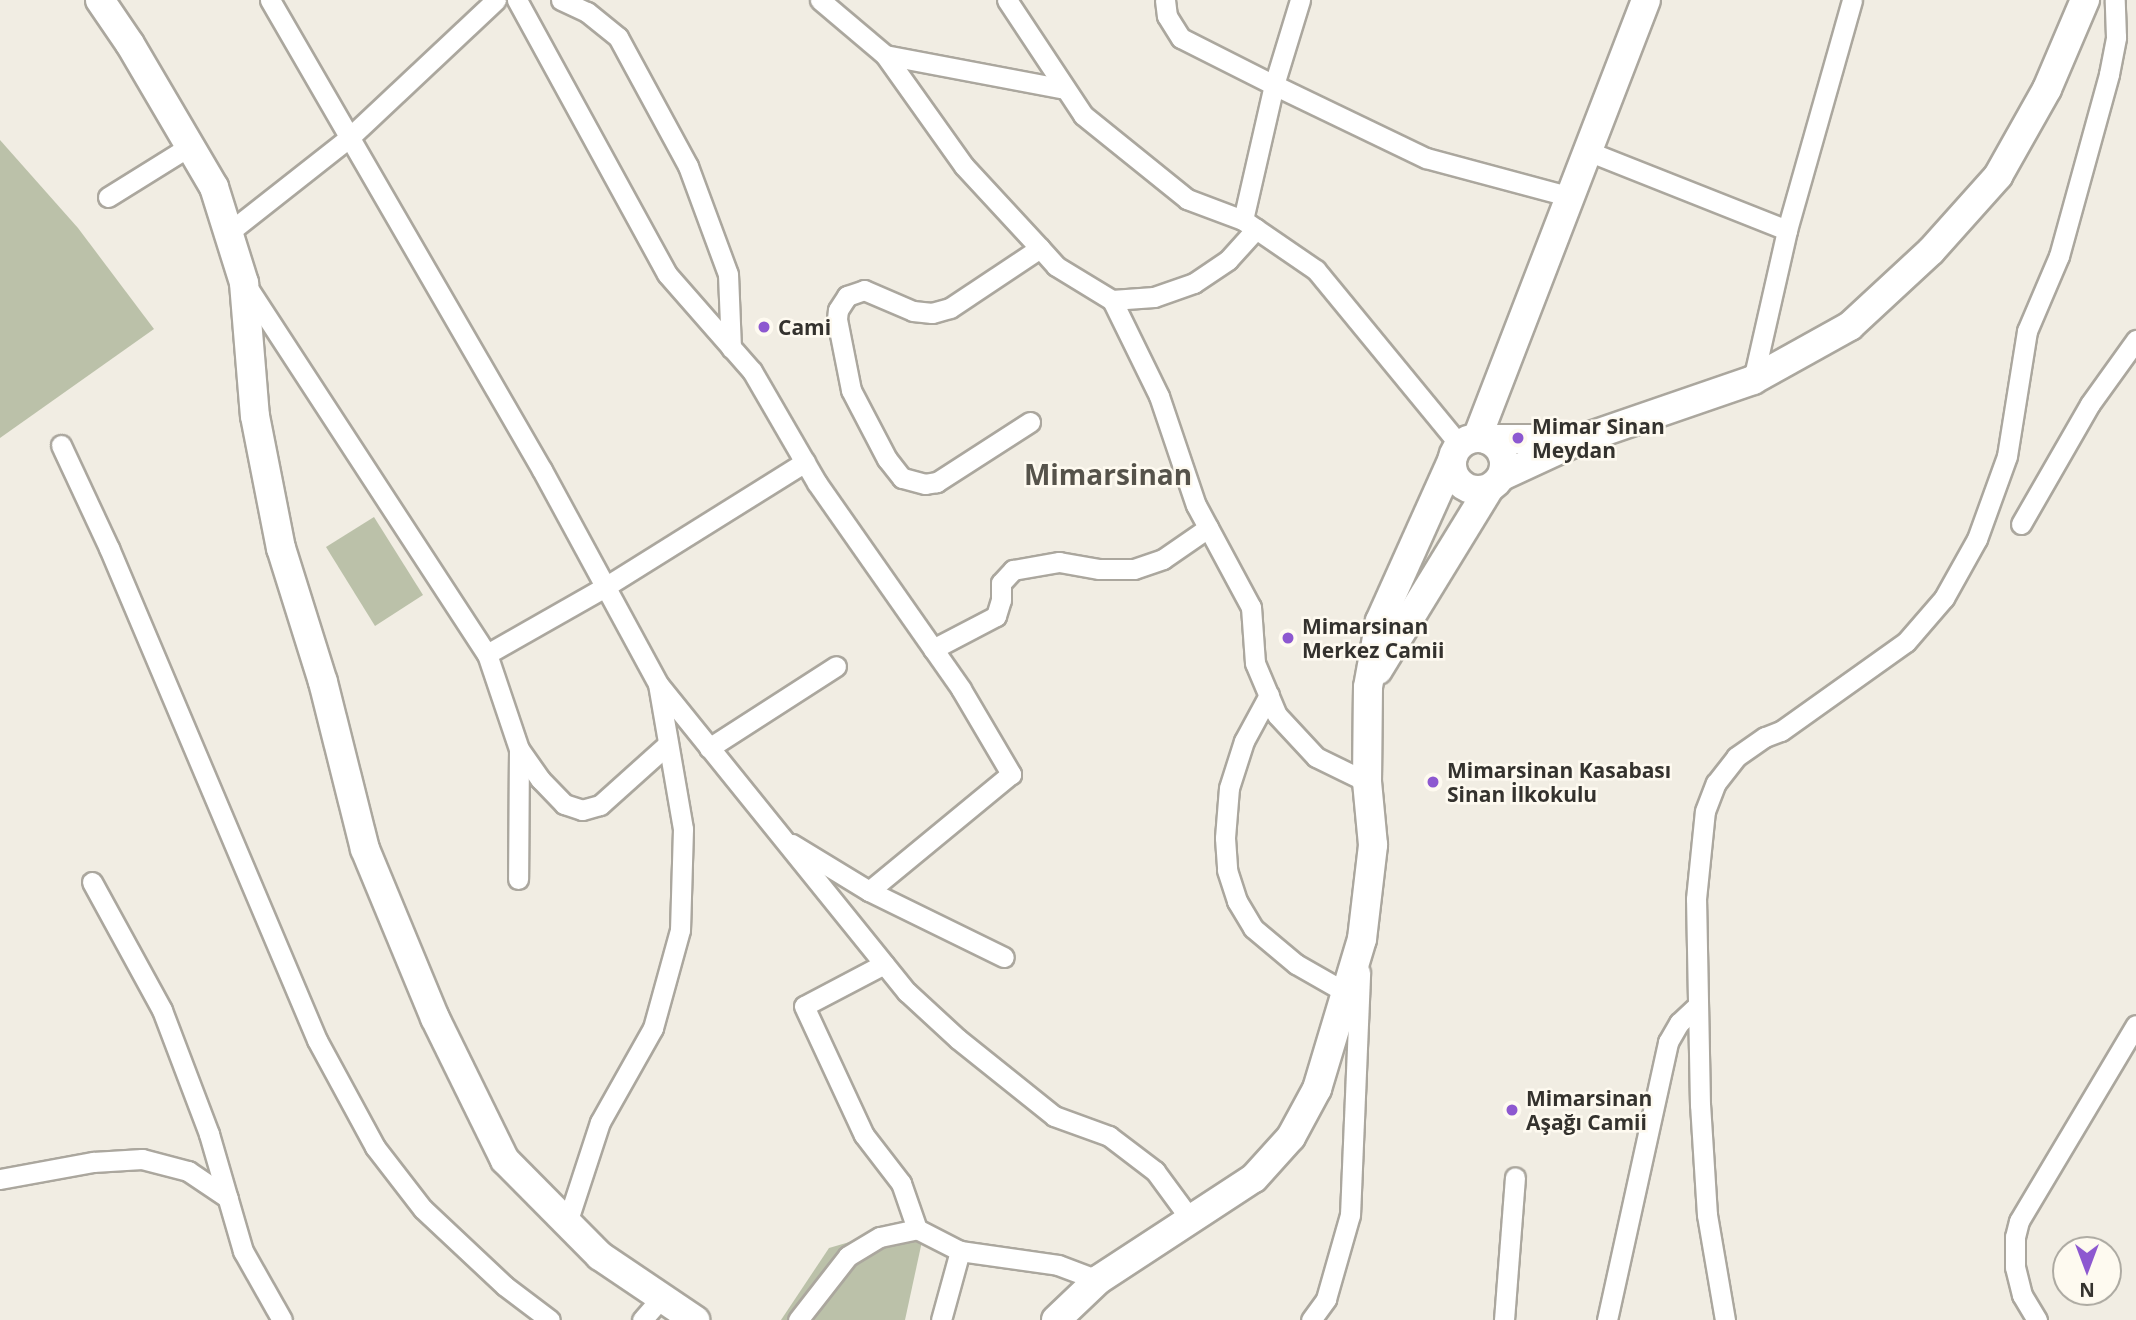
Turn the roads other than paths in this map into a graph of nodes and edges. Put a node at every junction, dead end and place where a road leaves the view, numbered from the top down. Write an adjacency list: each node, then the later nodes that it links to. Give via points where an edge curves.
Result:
1 (100, 0): 18 (street)
2 (270, 0): 17 (street)
3 (496, 0): 17 (street)
4 (517, 0): 29 (street, via 667,274)
5 (561, 0): 29 (street, via 587,12 618,37 688,166 728,274)
6 (820, 0): 14 (street)
7 (1165, 0): 15 (street, via 1167,16 1181,38)
8 (1300, 0): 15 (street)
9 (1646, 0): 19 (street)
10 (1852, 0): 23 (street)
11 (2085, 0): 30 (street, via 2047,89 1989,186 1931,251 1850,326)
12 (2115, 0): 58 (street, via 2116,37 2109,74 2059,256 2027,331 2013,430 1990,508 1953,584 1906,642 1781,731 1749,746 1716,783 1705,811 1698,862)
13 (1006, 1): 16 (street)
14 (885, 55): 16 (street); 25 (street, via 964,166)
15 (1274, 85): 21 (street, via 1426,158); 22 (street)
16 (1065, 89): 22 (street, via 1083,116 1187,199)
17 (350, 137): 24 (street); 39 (street)
18 (190, 146): 20 (street); 24 (street, via 214,187)
19 (1590, 152): 21 (street); 23 (street)
20 (108, 197)
21 (1572, 197): 34 (street)
22 (1249, 225): 27 (street, via 1228,260 1194,283 1154,297); 34 (street, via 1316,270)
23 (1787, 230): 30 (street)
24 (228, 233): 26 (street)
25 (1040, 248): 27 (street, via 1056,266); 31 (street, via 950,308 932,313 913,311 864,290 841,302 837,319 851,390 902,478 925,484 937,481)
26 (244, 283): 41 (street); 64 (street, via 255,416 281,548 323,682 365,849 435,1018 505,1160)
27 (1112, 300): 38 (street, via 1159,396 1196,505)
28 (2136, 340): 37 (street, via 2090,404)
29 (731, 348): 35 (street, via 752,371)
30 (1753, 380): 32 (street)
31 (1030, 422)
32 (1582, 439): 34 (street); 36 (street)
33 (61, 445): 70 (street, via 317,1040 375,1147 423,1209 505,1286)
34 (1469, 446): 36 (street, via 1500,450 1505,467); 36 (street, via 1452,470 1462,485 1471,490); 44 (street, via 1380,621)
35 (805, 462): 39 (street); 40 (street)
36 (1495, 482): 44 (street)
37 (2021, 524)
38 (1208, 527): 40 (street, via 1163,559 1135,569 1059,562 1013,570 1001,583 996,616); 45 (street, via 1251,607 1255,663)
39 (605, 587): 41 (street); 43 (street)
40 (933, 649): 53 (street, via 1011,774)
41 (487, 654): 48 (street)
42 (836, 666): 47 (street)
43 (658, 684): 46 (street); 47 (street)
44 (1368, 687): 49 (street)
45 (1269, 695): 49 (street, via 1277,715 1316,757); 57 (street, via 1244,741 1229,788 1227,870 1237,901 1254,928 1296,964)
46 (668, 744): 48 (street, via 600,805 582,810 564,804); 64 (street, via 682,829 680,930 653,1028 600,1122)
47 (709, 748): 50 (street)
48 (519, 749): 51 (street)
49 (1367, 782): 54 (street, via 1373,845)
50 (781, 837): 53 (street); 56 (street)
51 (518, 879)
52 (92, 882): 62 (street, via 162,1010 209,1133)
53 (869, 891): 55 (street)
54 (1362, 939): 57 (street); 76 (street, via 1350,1215 1326,1298)
55 (1004, 957)
56 (884, 964): 63 (street, via 958,1039 1054,1116 1109,1136 1155,1171); 65 (street, via 804,1006 864,1135 901,1183)
57 (1345, 992): 63 (street, via 1317,1089 1291,1137 1254,1178)
58 (1696, 1007): 78 (street, via 1668,1042); 79 (street, via 1707,1215)
59 (2136, 1025): 80 (street, via 2019,1221 2016,1275)
60 (1515, 1177): 77 (street)
61 (0, 1179): 62 (street, via 93,1161 142,1159 188,1171)
62 (228, 1198): 69 (street, via 243,1251)
63 (1191, 1220): 67 (street)
64 (567, 1223): 68 (street, via 600,1256)
65 (916, 1229): 66 (street); 73 (street, via 880,1237 848,1256)
66 (960, 1251): 67 (street, via 1058,1265); 74 (street)
67 (1098, 1280): 75 (street)
68 (661, 1298): 71 (street); 72 (street)
69 (282, 1320)
70 (550, 1320)
71 (642, 1320)
72 (695, 1320)
73 (798, 1320)
74 (941, 1320)
75 (1056, 1320)
76 (1311, 1320)
77 (1504, 1320)
78 (1607, 1320)
79 (1725, 1320)
80 (2037, 1320)

